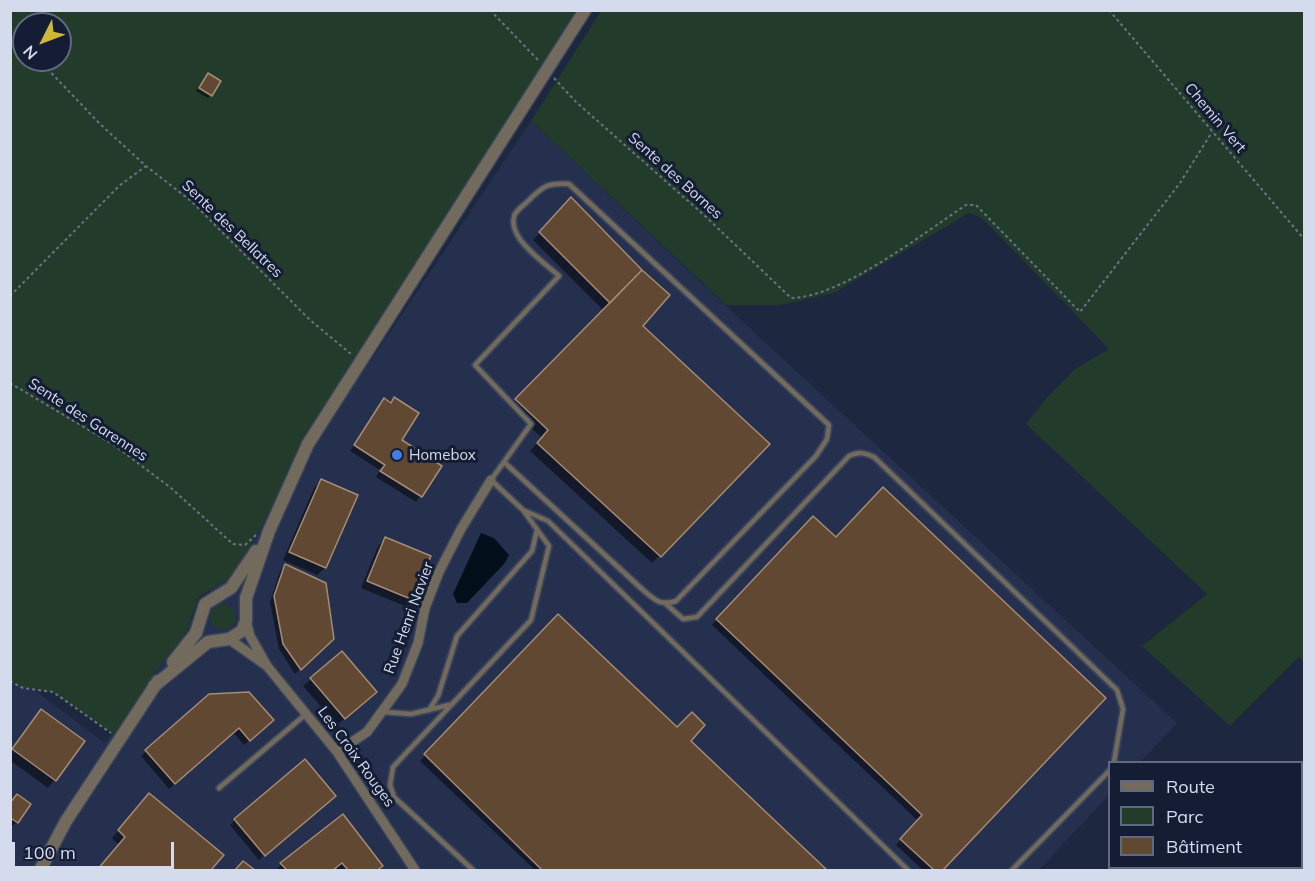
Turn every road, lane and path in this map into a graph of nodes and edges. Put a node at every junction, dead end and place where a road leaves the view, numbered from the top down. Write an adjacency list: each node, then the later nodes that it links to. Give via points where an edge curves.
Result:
1 (490, 10): 4 (path, Sente des Bornes)
2 (585, 10): 4 (street)
3 (1109, 10): 6 (path, Chemin Vert)
4 (547, 70): 6 (path, Sente des Bornes, via 574,101 791,298 823,292 867,269 966,205 976,205 1080,312 1180,183); 10 (street)
5 (50, 72): 7 (path, Sente des Bellatres)
6 (1212, 132): 8 (path, Chemin Vert)
7 (146, 166): 9 (path, via 119,186); 10 (path, Sente des Bellatres, via 191,201 310,321)
8 (1305, 239)
9 (10, 296)
10 (360, 360): 16 (street, via 308,444)
11 (10, 382): 16 (path, Sente des Garennes, via 114,445 171,488 233,544 245,545 254,535)
12 (504, 462): 13 (lane); 18 (lane, via 643,590); 18 (lane, via 531,424 475,365 559,276 517,236 513,227 515,214 550,183 569,184 829,425 827,439 816,456 676,601)
13 (491, 480): 14 (lane); 27 (street, Rue Henri Navier, via 440,572 402,684)
14 (523, 510): 15 (lane); 37 (lane, via 548,521)
15 (537, 530): 25 (lane, via 549,546 531,620); 26 (lane, via 532,551 457,636 438,696)
16 (268, 531): 17 (street, via 237,582); 19 (street, via 246,598)
17 (221, 594): 19 (street, via 235,598); 20 (street, via 207,601)
18 (666, 604): 31 (lane, via 683,619 697,617 849,456 866,453 1117,690 1123,709)
19 (245, 615): 21 (street, via 242,631); 22 (street, Les Croix Rouges, via 253,643)
20 (200, 618): 21 (street, via 205,632); 24 (street, via 196,633)
21 (224, 640): 22 (street, Les Croix Rouges); 24 (street, via 203,646)
22 (267, 666): 28 (street, Les Croix Rouges)
23 (10, 681): 29 (path, via 23,688 53,692)
24 (154, 686): 29 (street)
25 (451, 705): 26 (lane); 36 (lane, via 393,767 390,785 394,796)
26 (429, 710): 27 (lane, via 411,714)
27 (384, 712): 30 (street, Rue Henri Navier, via 367,732)
28 (306, 714): 30 (street, Les Croix Rouges); 33 (lane)
29 (118, 738): 34 (street)
30 (337, 752): 35 (street, Les Croix Rouges)
31 (1114, 761)
32 (1108, 772): 38 (lane)
33 (219, 788)
34 (40, 870)
35 (415, 870)
36 (473, 870)
37 (908, 870)
38 (1012, 870)

